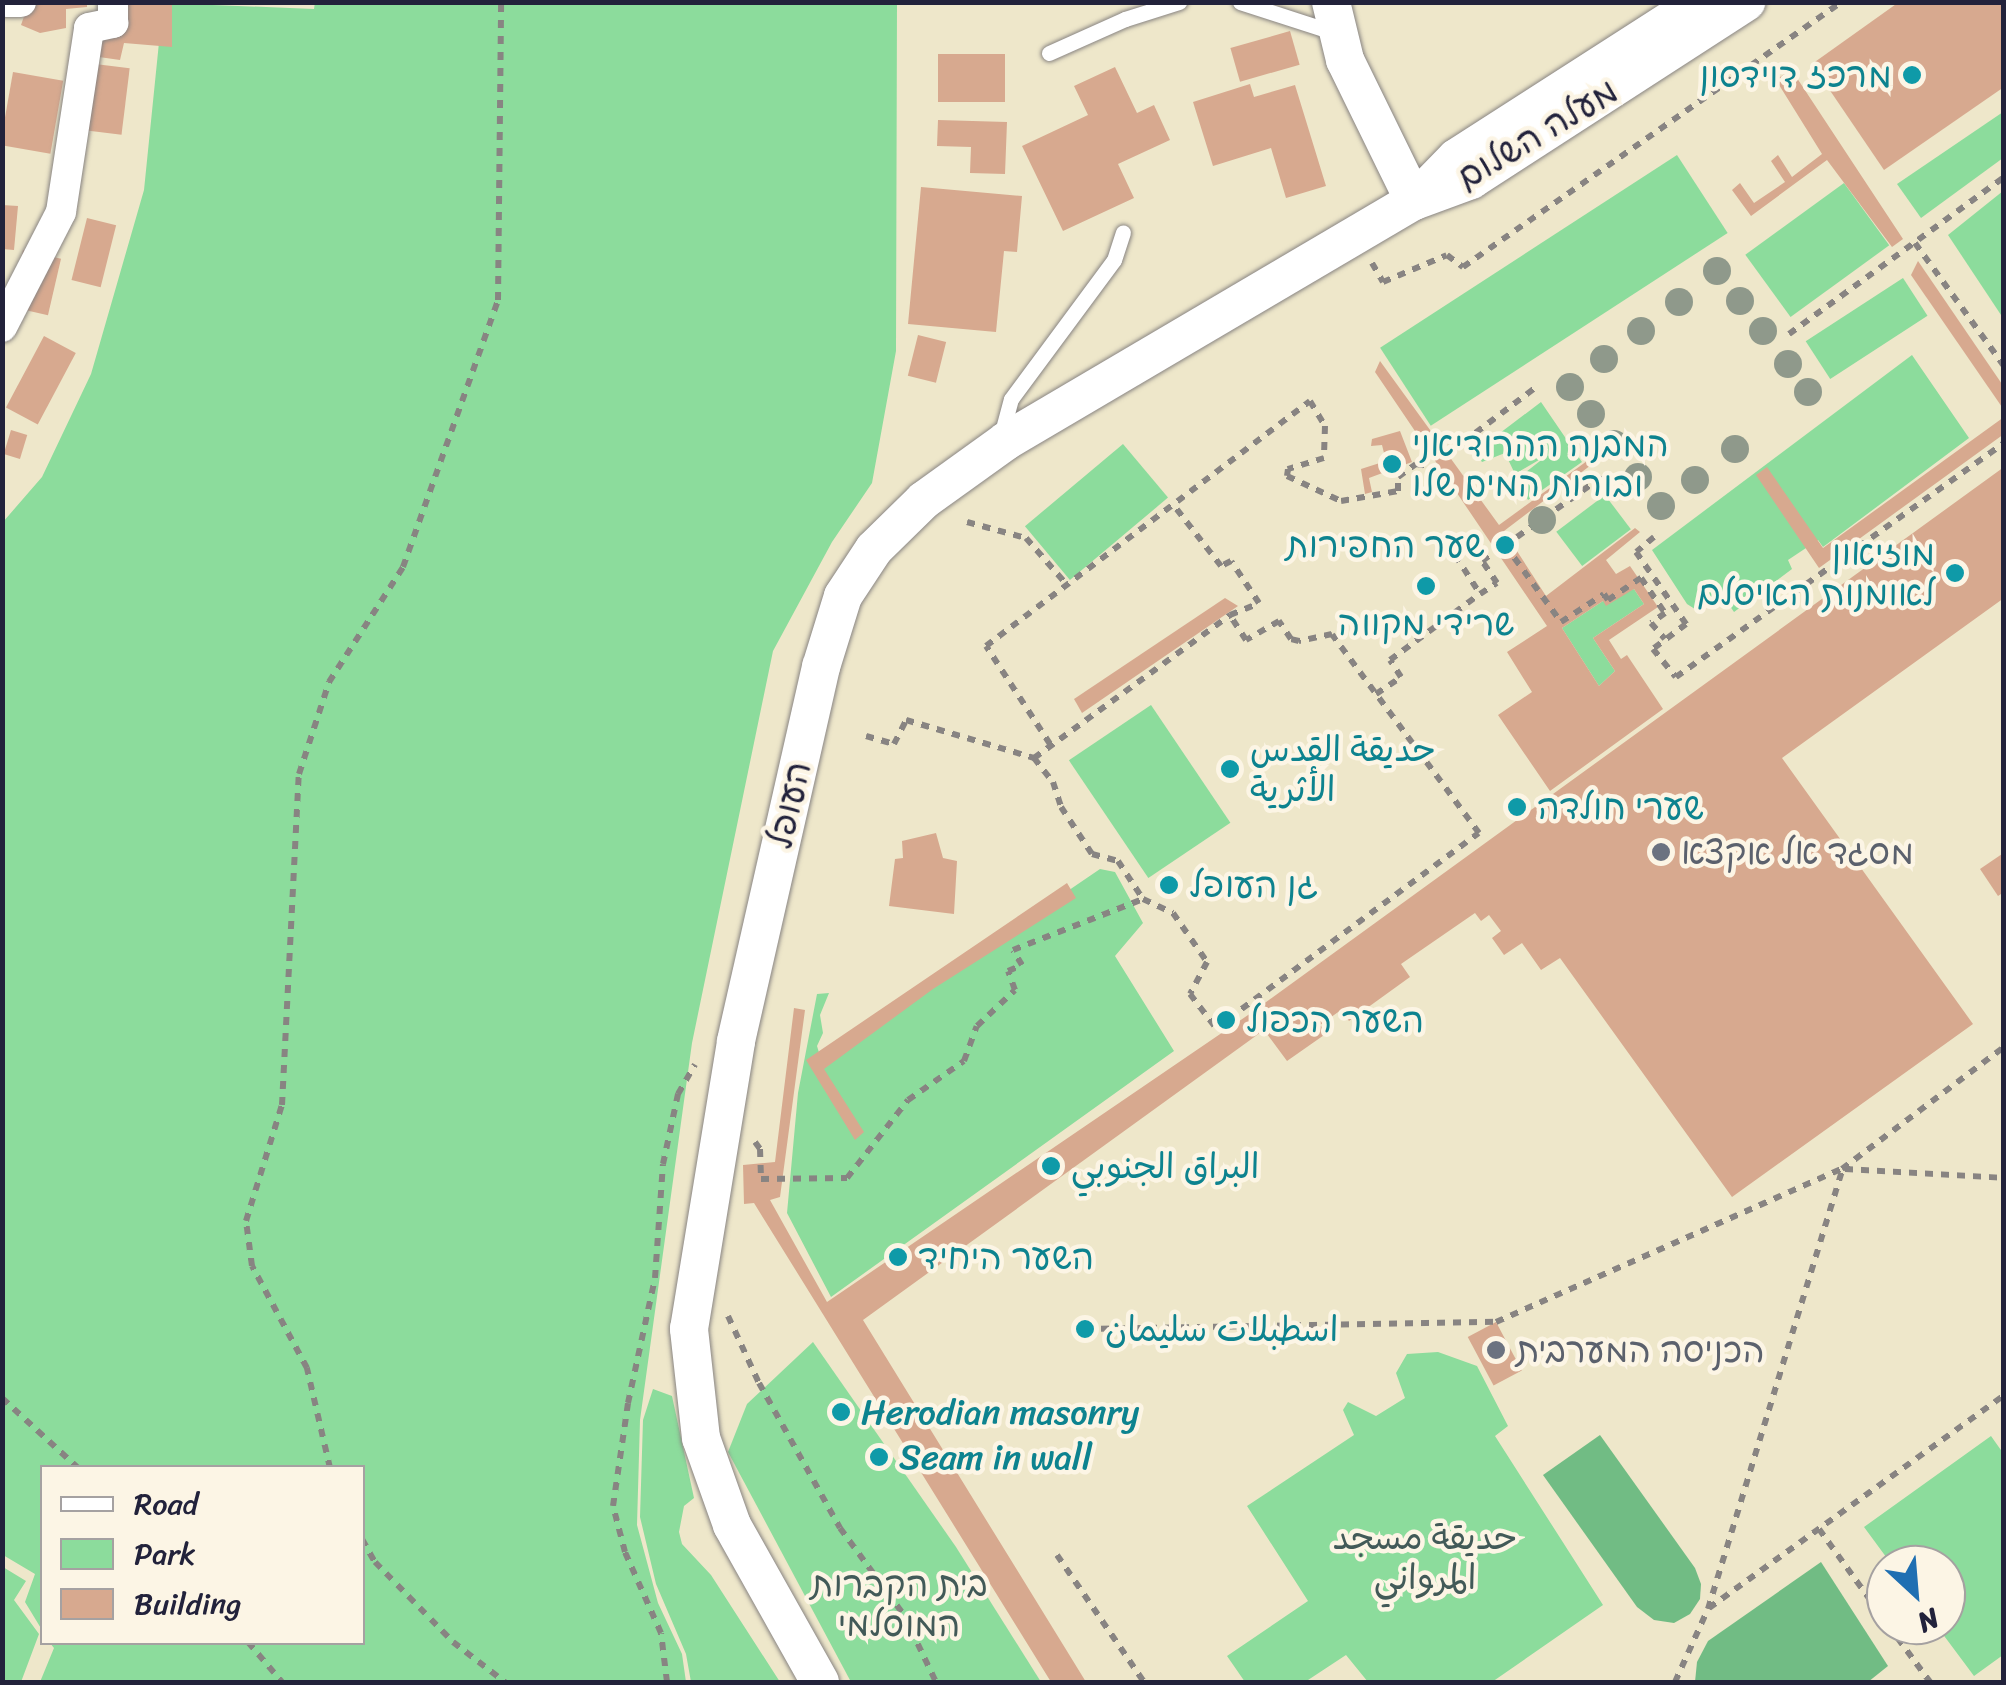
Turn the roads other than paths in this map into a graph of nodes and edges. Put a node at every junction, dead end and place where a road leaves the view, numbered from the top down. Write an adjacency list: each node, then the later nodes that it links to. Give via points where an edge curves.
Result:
1 (6, 2): 2 (street)
2 (20, 2)
3 (112, 2): 12 (street, via 113,24 89,28 61,212)
4 (1179, 2): 9 (lane)
5 (1240, 2): 8 (lane)
6 (1698, 2): 10 (street, מעלה השלום, via 1456,158)
7 (1746, 2): 10 (street, מעלה השלום, via 1471,180)
8 (1334, 18): 10 (street, via 1362,99)
9 (1049, 53)
10 (1414, 201): 13 (street, העופל)
11 (1123, 232): 13 (lane, via 1114,260 1011,399)
12 (2, 327)
13 (998, 447): 14 (street, העופל, via 924,500 874,549 844,596 821,667 736,1041 689,1329 701,1438 732,1524)
14 (820, 1682)

